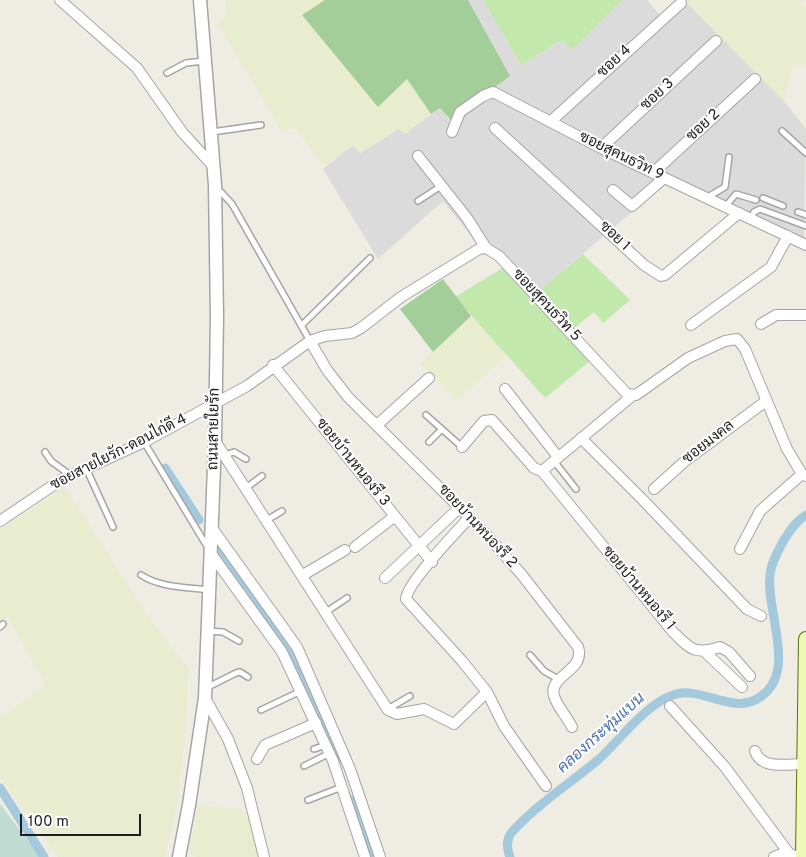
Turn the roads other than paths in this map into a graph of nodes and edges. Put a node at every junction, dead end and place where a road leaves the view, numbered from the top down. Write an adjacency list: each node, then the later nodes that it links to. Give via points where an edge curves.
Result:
1 (60, 0): 18 (street, via 137,68 182,132)
2 (200, 0): 5 (street, ถนนสายใยรัก)
3 (681, 3): 8 (street, ซอย 4)
4 (716, 41): 14 (street, ซอย 3)
5 (204, 62): 6 (lane, via 191,62); 12 (street, ถนนสายใยรัก)
6 (167, 73)
7 (755, 79): 19 (street, ซอย 2)
8 (550, 122): 13 (street, ซอยสุคนธวิท 9, via 493,92 460,112); 14 (street, ซอยสุคนธวิท 9)
9 (261, 125): 12 (lane)
10 (495, 128): 31 (street, ซอย 1, via 644,265 661,276)
11 (782, 131): 15 (lane)
12 (210, 132): 18 (street, ถนนสายใยรัก)
13 (452, 132)
14 (601, 148): 19 (street, ซอยสุคนธวิท 9)
15 (806, 153)
16 (418, 156): 22 (street, ซอยสุคนธวิท 5)
17 (729, 158): 24 (lane, via 725,187)
18 (213, 166): 21 (street, ถนนสายใยรัก)
19 (653, 173): 20 (street, ซอยสุคนธวิท 9)
20 (664, 178): 23 (street, via 632,206); 24 (street, ซอยสุคนธวิท 9)
21 (214, 185): 41 (lane, via 232,204); 49 (street, ถนนสายใยรัก)
22 (441, 186): 27 (lane); 37 (street, ซอยสุคนธวิท 5)
23 (613, 190)
24 (706, 198): 29 (street, ซอยสุคนธวิท 9)
25 (763, 198): 28 (lane)
26 (756, 200): 29 (lane, via 736,194)
27 (418, 201)
28 (783, 206)
29 (725, 207): 31 (street, ซอยสุคนธวิท 9)
30 (798, 212): 32 (lane)
31 (738, 214): 33 (street, ซอยสุคนธวิท 9)
32 (806, 215)
33 (751, 219): 34 (lane, via 760,209); 35 (street, ซอยสุคนธวิท 9)
34 (806, 226)
35 (788, 236): 36 (street, ซอยสุคนธวิท 9); 42 (street, via 772,267)
36 (806, 245)
37 (486, 248): 43 (street, via 479,249 414,289 352,333); 47 (street, ซอยสุคนธวิท 5, via 499,256)
38 (370, 258): 41 (lane)
39 (806, 315): 40 (street, via 776,315)
40 (761, 324)
41 (302, 325): 43 (lane)
42 (691, 325)
43 (310, 341): 44 (street); 51 (street, ซอยบ้านหนองรี 2, via 336,383)
44 (273, 365): 49 (street, via 247,386); 72 (street, ซอยบ้านหนองรี 3)
45 (429, 378): 51 (street)
46 (504, 389): 61 (street)
47 (632, 396): 48 (street, via 688,358 737,339 745,349); 53 (street)
48 (766, 401): 64 (street, via 787,449); 68 (street, ซอยมงคล, via 684,462)
49 (215, 404): 54 (street, ถนนสายใยรัก); 55 (street, ซอยสายใยรัก-ดอนไก่ดี 4)
50 (426, 415): 52 (lane)
51 (377, 425): 70 (street, ซอยบ้านหนองรี 2)
52 (442, 429): 56 (lane); 57 (lane)
53 (581, 438): 61 (street); 88 (street, via 747,609)
54 (215, 441): 59 (street); 77 (street, ถนนสายใยรัก)
55 (144, 442): 62 (street, ซอยสายใยรัก-ดอนไก่ดี 4); 80 (lane)
56 (429, 442)
57 (462, 447): 63 (street, ซอยบ้านหนองรี 1, via 484,421 492,420 534,468)
58 (45, 452): 65 (lane)
59 (224, 455): 60 (lane, via 234,452); 67 (street)
60 (246, 459)
61 (556, 459): 63 (street); 69 (lane)
62 (86, 468): 65 (street, ซอยสายใยรัก-ดอนไก่ดี 4); 76 (lane)
63 (542, 471): 92 (street, ซอยบ้านหนองรี 1, via 673,632 690,648)
64 (804, 475): 79 (street, via 760,511)
65 (70, 476): 75 (street, ซอยสายใยรัก-ดอนไก่ดี 4)
66 (262, 476): 67 (lane)
67 (246, 488): 74 (street)
68 (654, 489)
69 (576, 490)
70 (460, 507): 73 (street, ซอยบ้านหนองรี 2); 78 (street)
71 (282, 511): 74 (lane)
72 (395, 516): 78 (street, ซอยบ้านหนองรี 3); 83 (street)
73 (470, 517): 81 (street); 96 (street, ซอยบ้านหนองรี 2, via 522,575 578,647 580,658)
74 (267, 520): 83 (street)
75 (0, 521)
76 (113, 527)
77 (212, 528): 80 (street, ถนนสายใยรัก); 120 (street, via 297,646 350,769)
78 (420, 544): 81 (street, ซอยบ้านหนองรี 3); 84 (street)
79 (740, 549)
80 (212, 555): 85 (street, ถนนสายใยรัก); 98 (street, via 282,652)
81 (432, 562): 99 (street, via 408,591 406,599)
82 (140, 575): 85 (lane, via 166,585)
83 (303, 576): 87 (street)
84 (385, 578)
85 (210, 590): 89 (street, ถนนสายใยรัก)
86 (347, 598): 87 (lane)
87 (326, 612): 104 (street)
88 (761, 616)
89 (208, 632): 91 (lane, via 223,632); 100 (street, ถนนสายใยรัก)
90 (806, 639): 111 (main road)
91 (239, 641)
92 (705, 652): 94 (street, ซอยบ้านหนองรี 1, via 720,647); 97 (street)
93 (530, 655): 96 (lane, via 544,671)
94 (750, 676)
95 (248, 677): 100 (lane, via 236,673)
96 (560, 680): 106 (street, via 555,684 554,696)
97 (742, 687)
98 (301, 691): 103 (lane); 105 (street)
99 (487, 692): 104 (street, via 454,724 424,709 397,714); 113 (street, via 504,726)
100 (205, 693): 117 (street, ถนนสายใยรัก, via 190,805); 118 (street, via 247,788)
101 (410, 696): 104 (lane)
102 (670, 706): 116 (street, via 725,767)
103 (261, 710)
104 (388, 710)
105 (316, 723): 108 (street); 110 (street, via 265,745)
106 (572, 726)
107 (314, 749): 108 (lane)
108 (328, 749): 112 (lane); 114 (street)
109 (755, 751): 111 (street, via 757,758 766,764)
110 (257, 759)
111 (804, 764): 122 (main road)
112 (304, 766)
113 (546, 786)
114 (342, 787): 115 (lane); 119 (street)
115 (308, 800)
116 (793, 855): 121 (street, via 782,852)
117 (179, 857)
118 (264, 857)
119 (365, 857)
120 (380, 857)
121 (774, 857)
122 (803, 857)

